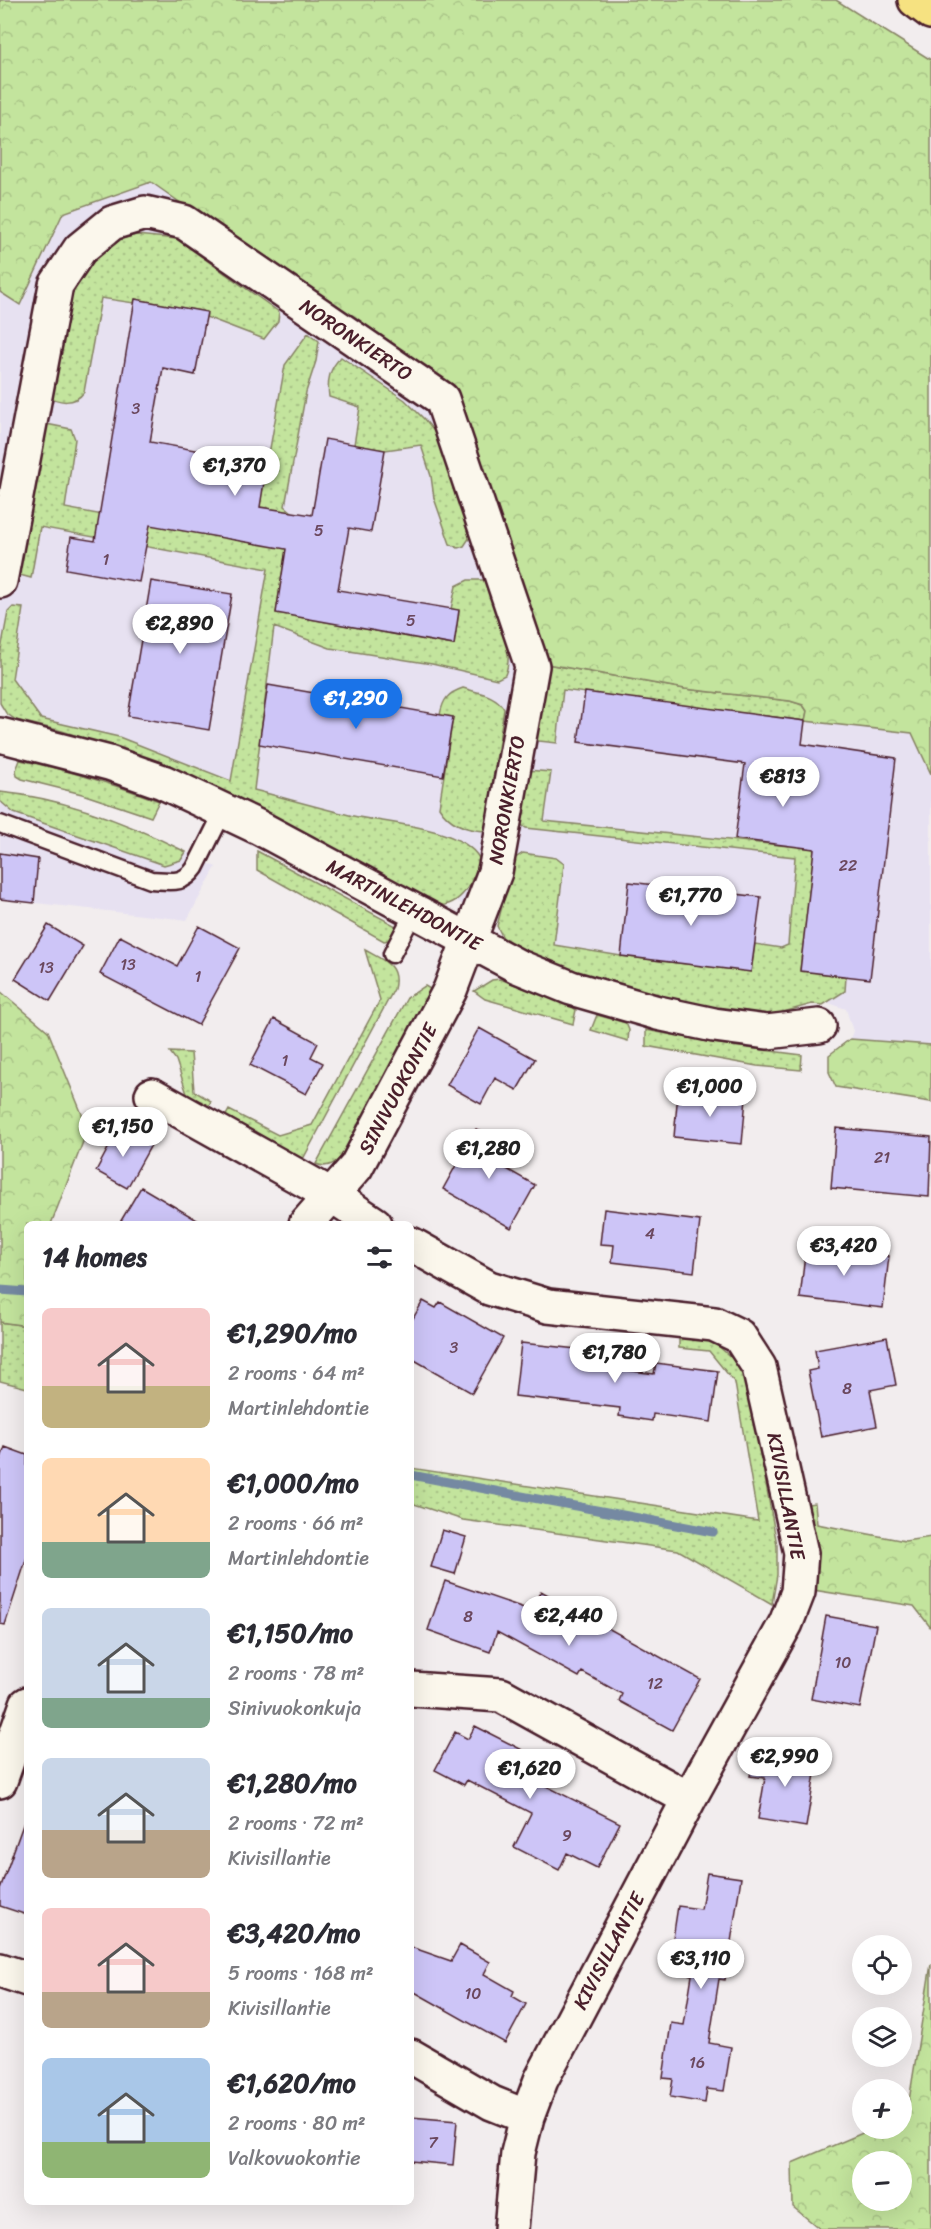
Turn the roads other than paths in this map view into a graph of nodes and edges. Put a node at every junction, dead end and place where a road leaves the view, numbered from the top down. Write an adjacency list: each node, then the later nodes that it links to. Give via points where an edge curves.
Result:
1 (915, 0): 2 (highway)
2 (931, 12)
3 (0, 581): 8 (street, NORONKIERTO, via 56,285 80,249 112,223 144,213 184,222 442,399 532,666 495,872)
4 (0, 735): 5 (street, MARTINLEHDONTIE, via 109,763)
5 (224, 810): 6 (lane, via 195,868 177,882 151,880); 7 (street, MARTINLEHDONTIE)
6 (0, 824)
7 (415, 910): 8 (street, MARTINLEHDONTIE); 9 (lane)
8 (468, 940): 10 (street, MARTINLEHDONTIE, via 571,988 658,1013 767,1032); 12 (street, SINIVUOKONTIE, via 446,998 356,1167)
9 (392, 954)
10 (819, 1026)
11 (152, 1095): 12 (street)
12 (333, 1196): 13 (street, SINIVUOKONTIE); 14 (street)
13 (309, 1221)
14 (370, 1221)
15 (414, 1246): 19 (street, KIVISILLANTIE, via 489,1288 548,1306 714,1324 739,1336 759,1367 801,1552 798,1592 786,1623)
16 (414, 1689): 19 (street, via 501,1695)
17 (24, 1713): 18 (street)
18 (0, 1781)
19 (690, 1799): 23 (street, KIVISILLANTIE, via 541,2080)
20 (0, 1970): 21 (street)
21 (24, 1979)
22 (414, 2058): 23 (street, via 492,2103)
23 (527, 2117): 24 (street, KIVISILLANTIE, via 518,2153)
24 (512, 2229)

